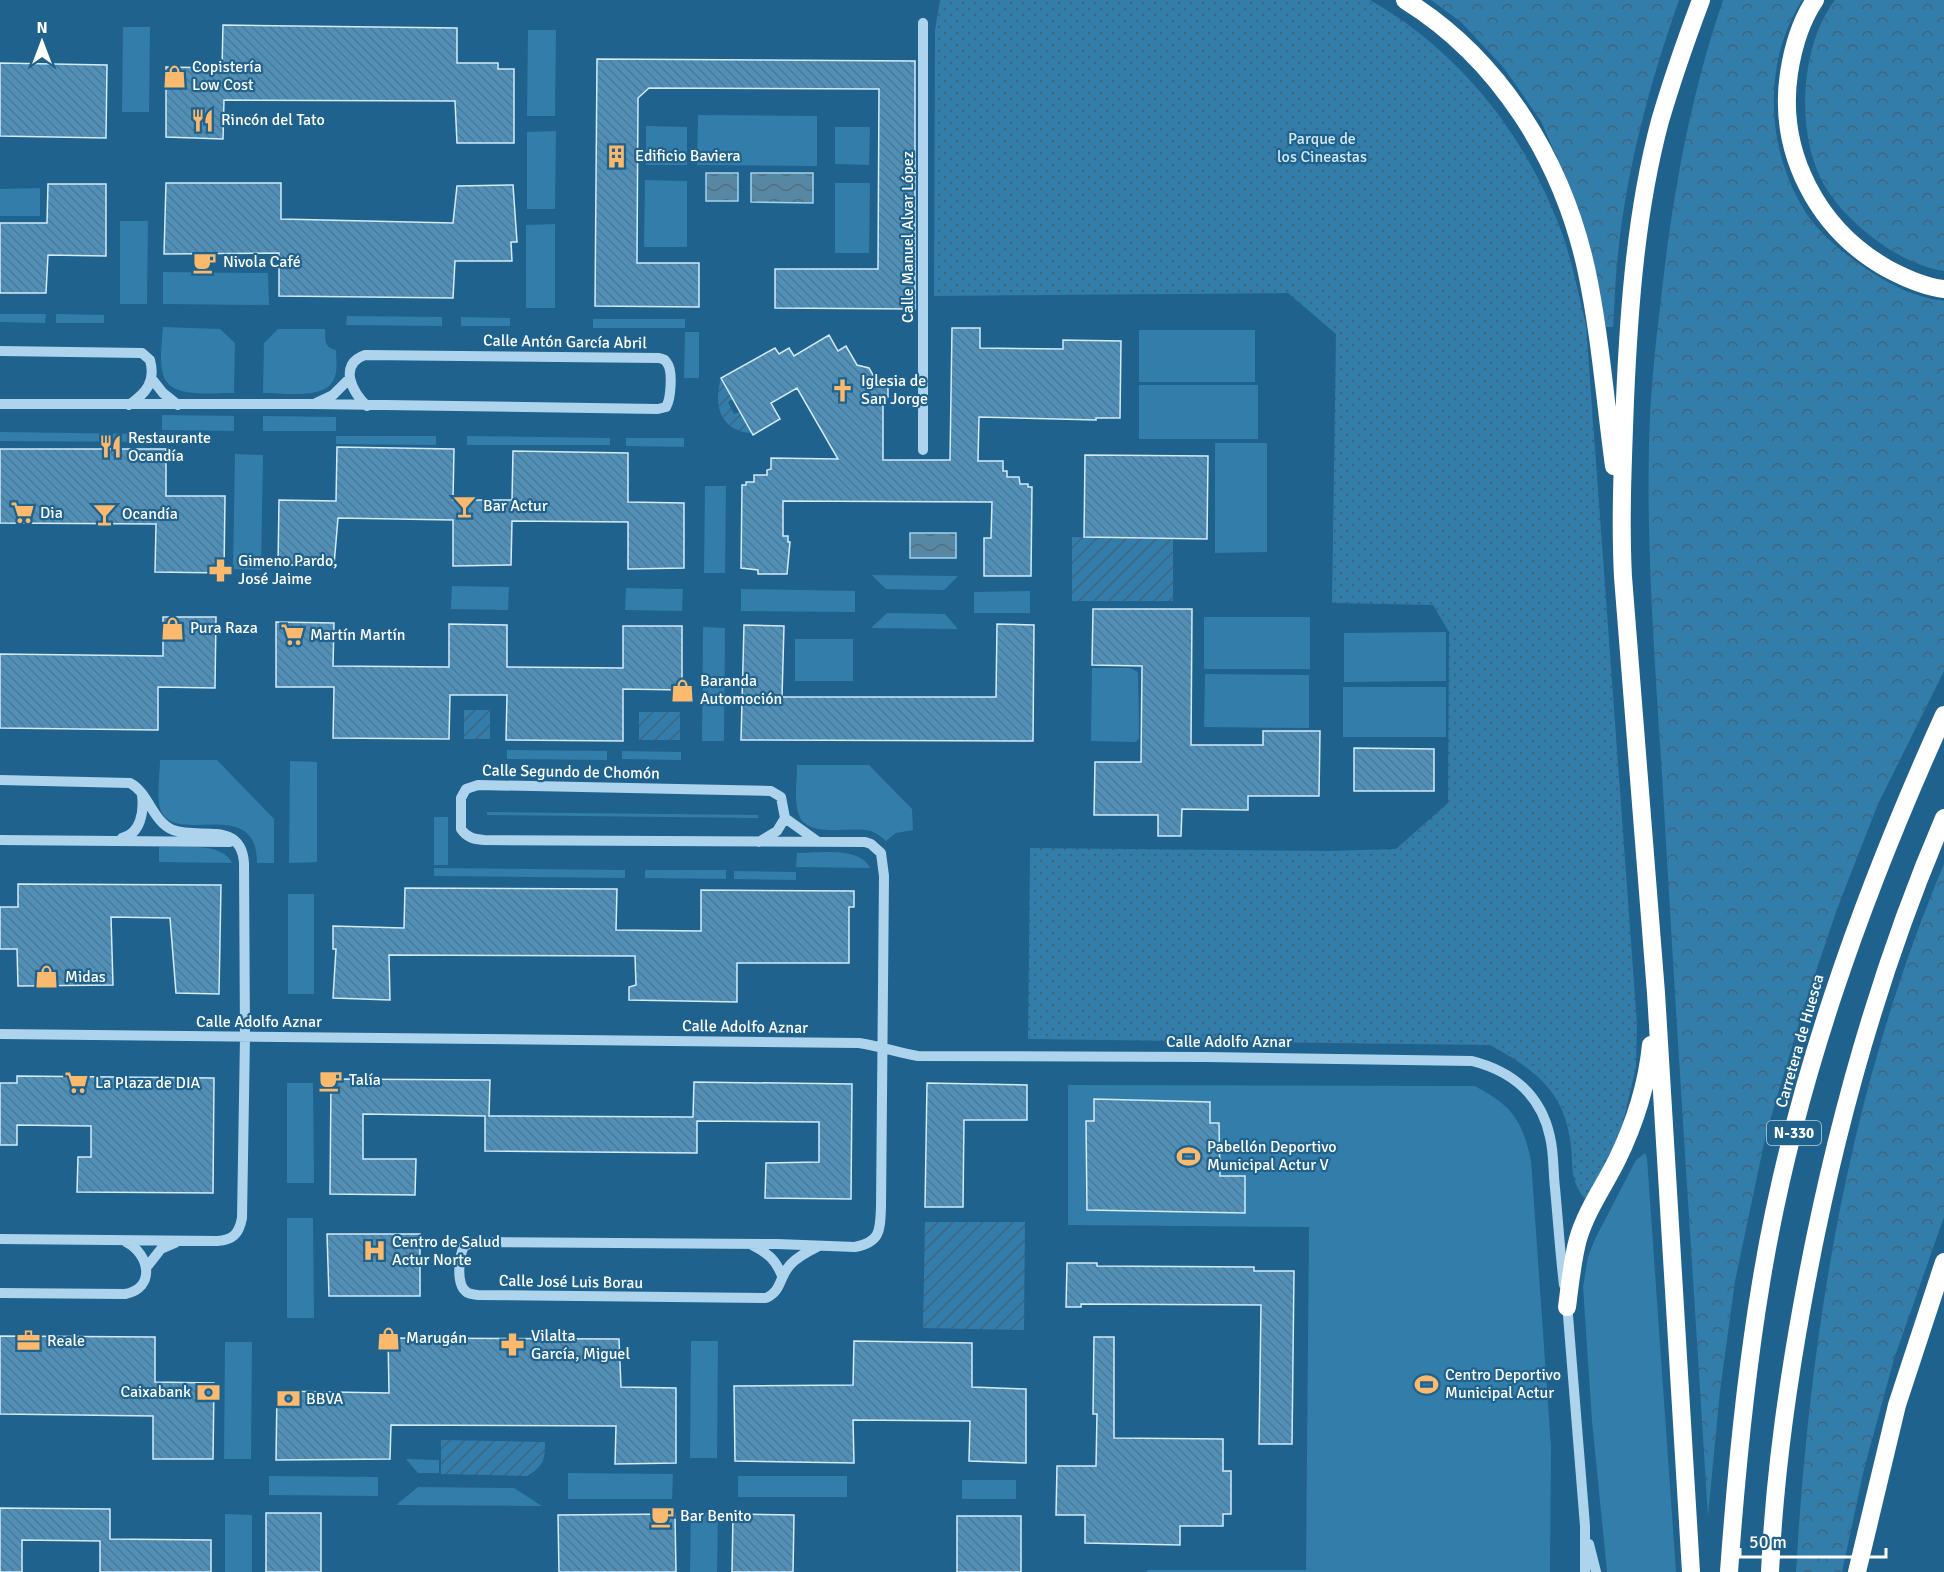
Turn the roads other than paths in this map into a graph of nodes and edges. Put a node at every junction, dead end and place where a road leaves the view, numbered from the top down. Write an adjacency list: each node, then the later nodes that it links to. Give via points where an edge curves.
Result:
1 (1405, 0): 15 (highway, via 1459,41 1495,77 1552,167 1569,210 1594,309)
2 (1701, 0): 15 (highway, via 1676,67 1646,192 1629,327)
3 (1815, 0): 5 (highway, via 1792,50 1786,91 1787,125 1797,163 1811,193 1837,230 1869,258 1904,278)
4 (923, 23): 14 (street, Calle Manuel Alvar López)
5 (1944, 289)
6 (0, 351): 7 (street, via 142,353 150,360)
7 (152, 379): 11 (street); 12 (street)
8 (349, 379): 10 (street, Calle Antón García Abril, via 333,395); 13 (street); 13 (street, Calle Antón García Abril, via 352,362 372,355 659,358 665,360 670,370 669,401 662,408)
9 (0, 404): 11 (street, Calle Antón García Abril)
10 (313, 404): 12 (street, Calle Antón García Abril); 13 (street, Calle Antón García Abril)
11 (128, 405): 12 (street, Calle Antón García Abril)
12 (178, 405)
13 (367, 406)
14 (923, 450)
15 (1620, 515): 26 (highway)
16 (1944, 715): 44 (highway, Carretera de Huesca / N-330, via 1878,870 1843,965 1782,1177 1746,1386)
17 (0, 780): 18 (street, via 122,781)
18 (142, 792): 22 (street, via 142,816 136,829 128,837); 23 (street, via 162,822 173,830 224,835)
19 (785, 818): 24 (street, via 777,831); 24 (street, Calle Segundo de Chomón, via 781,797 771,791 478,785 466,789 460,798 461,829 476,839); 25 (street, Calle Segundo de Chomón)
20 (1944, 818): 45 (highway, N-330, via 1891,956 1832,1160 1788,1383)
21 (0, 840): 22 (street)
22 (113, 840): 23 (street)
23 (236, 842): 28 (street, via 244,863)
24 (759, 842): 25 (street, Calle Segundo de Chomón)
25 (818, 842): 29 (street, Calle Segundo de Chomón, via 871,844 883,858)
26 (1656, 993): 39 (highway, via 1644,1085 1617,1160 1578,1238); 43 (highway)
27 (0, 1034): 28 (street, Calle Adolfo Aznar)
28 (245, 1037): 29 (street, Calle Adolfo Aznar); 32 (street, via 241,1225 234,1237 227,1240)
29 (883, 1046): 34 (street, Calle José Luis Borau, via 878,1233 867,1245); 39 (street, Calle Adolfo Aznar, via 900,1054 918,1056 1454,1059 1488,1065 1510,1074 1528,1093 1542,1113 1551,1138)
30 (0, 1239): 31 (street)
31 (123, 1241): 32 (street); 36 (street, via 135,1246)
32 (183, 1241): 36 (street, via 161,1250)
33 (750, 1244): 34 (street, Calle José Luis Borau); 37 (street, via 777,1263); 37 (street, Calle José Luis Borau, via 474,1242 464,1246 459,1275 468,1294 478,1295 752,1299 772,1296 780,1288)
34 (819, 1246): 37 (street, Calle José Luis Borau, via 801,1255)
35 (1944, 1262): 46 (highway, via 1897,1405)
36 (146, 1268): 38 (street, via 143,1286 125,1294)
37 (782, 1276)
38 (0, 1293)
39 (1567, 1307): 40 (street, Calle Adolfo Aznar)
40 (1585, 1526): 41 (street); 42 (street)
41 (1585, 1572)
42 (1596, 1572)
43 (1691, 1572)
44 (1729, 1572)
45 (1770, 1572)
46 (1857, 1572)

